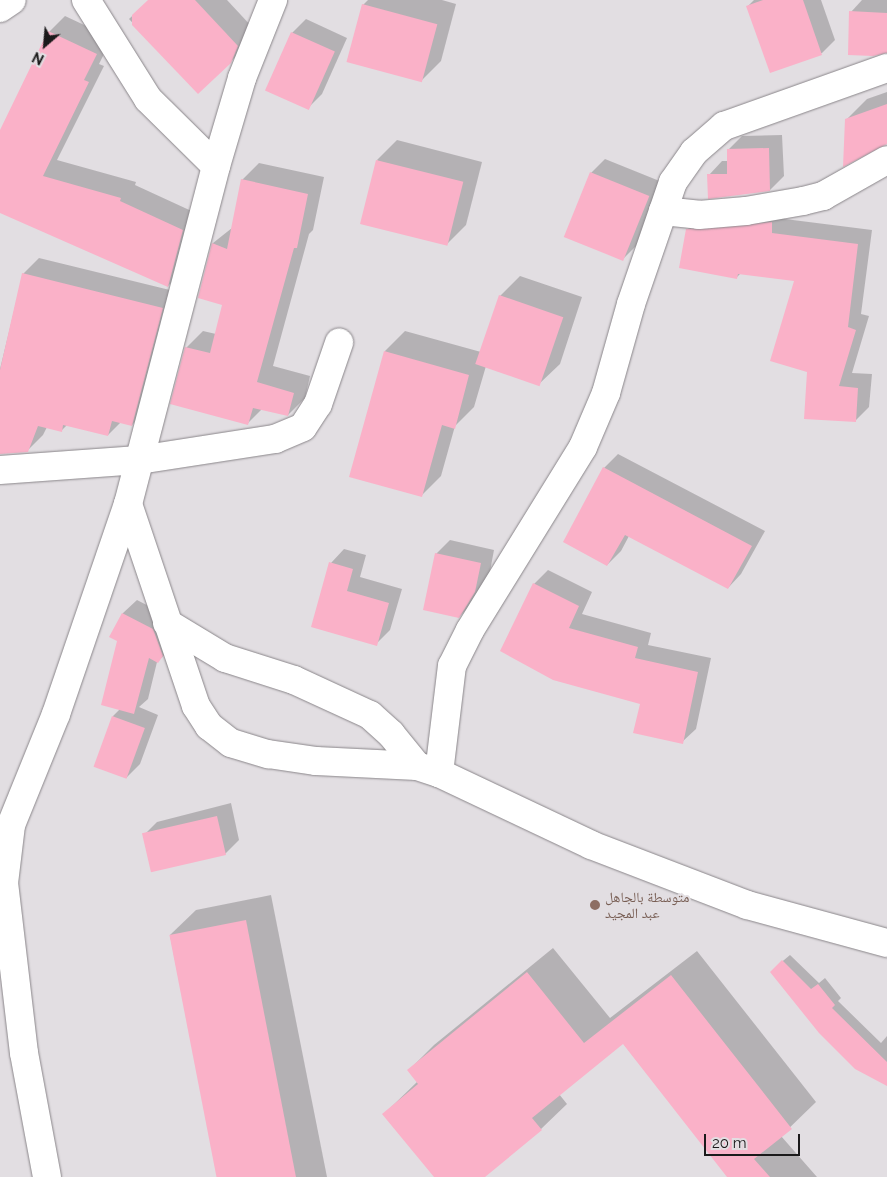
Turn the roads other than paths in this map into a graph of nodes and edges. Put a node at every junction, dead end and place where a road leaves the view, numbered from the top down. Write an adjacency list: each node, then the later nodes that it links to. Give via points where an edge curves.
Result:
1 (12, 0): 4 (street)
2 (86, 0): 7 (street, via 148,98 181,135)
3 (272, 0): 7 (street, via 242,78)
4 (0, 8)
5 (887, 68): 8 (street, via 724,126 694,152 673,182)
6 (887, 160): 8 (street, via 824,196 803,201 746,212 699,215)
7 (216, 166): 10 (street)
8 (663, 211): 14 (street, via 631,304 606,393 583,447 470,630 452,666)
9 (339, 343): 10 (street, via 318,404 303,427 275,439)
10 (139, 460): 11 (street); 12 (street)
11 (0, 470)
12 (128, 504): 13 (street); 15 (street, via 56,714 11,825)
13 (167, 623): 14 (street, via 225,658 294,680 370,715); 14 (street, via 196,706 209,726 231,743 268,754 316,761)
14 (428, 769): 16 (street, via 591,845 747,905)
15 (4, 914): 17 (street, via 24,1053)
16 (887, 943)
17 (47, 1177)

